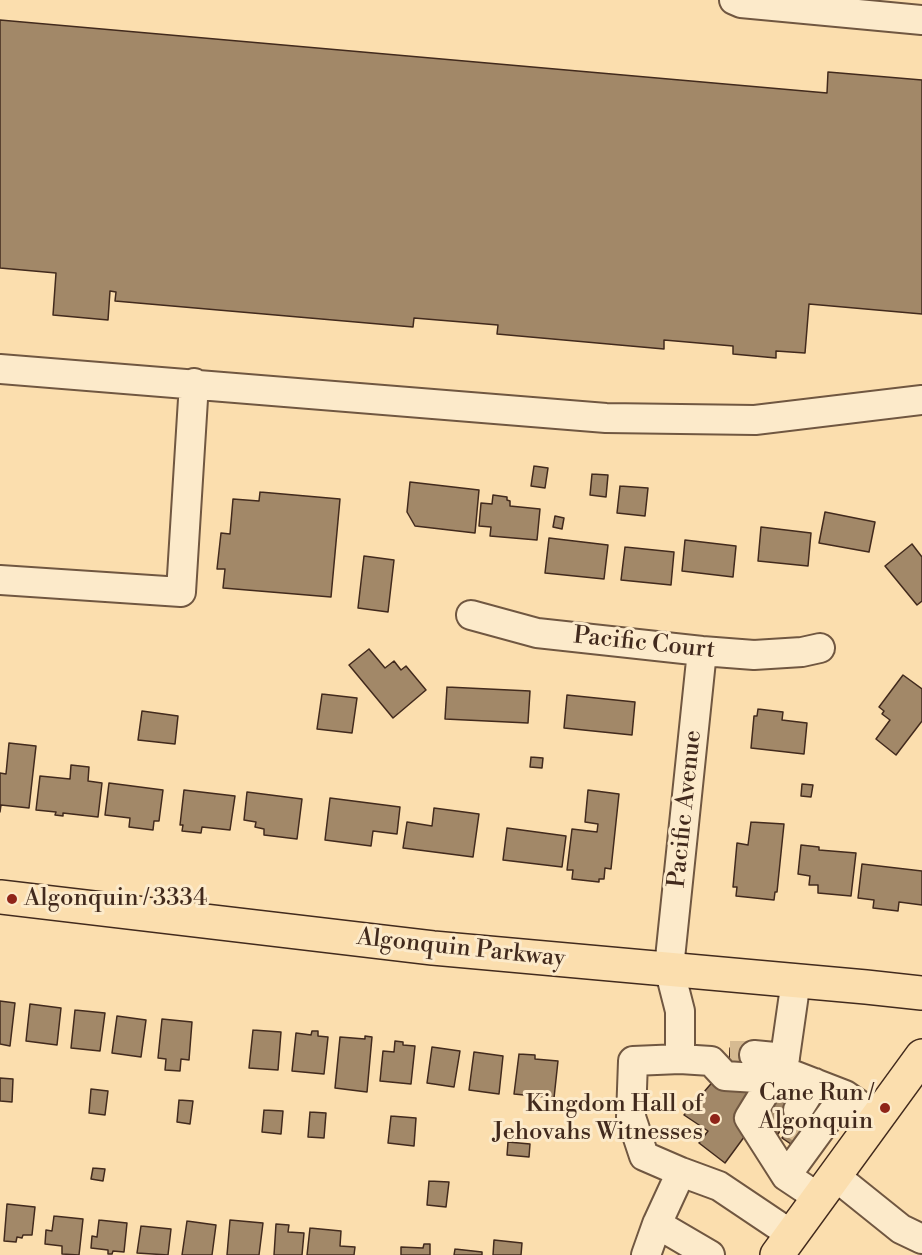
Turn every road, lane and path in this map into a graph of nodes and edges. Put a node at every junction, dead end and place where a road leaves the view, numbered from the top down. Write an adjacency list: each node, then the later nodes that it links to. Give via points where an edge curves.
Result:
1 (734, 0): 2 (street)
2 (922, 20)
3 (0, 369): 4 (street)
4 (194, 383): 5 (street, via 606,418 755,420); 6 (street, via 181,592)
5 (922, 400)
6 (0, 580)
7 (471, 615): 9 (street, Pacific Court, via 537,633)
8 (820, 648): 9 (street, Pacific Court, via 754,655)
9 (702, 651): 11 (street, Pacific Avenue)
10 (0, 897): 11 (main road, Algonquin Parkway, via 434,948)
11 (669, 968): 12 (main road, Algonquin Parkway); 16 (street, via 680,1011)
12 (796, 980): 13 (main road, Algonquin Parkway); 17 (street)
13 (922, 993)
14 (922, 1056): 20 (main road)
15 (732, 1057): 16 (street); 17 (street); 17 (street, via 724,1076)
16 (680, 1059): 22 (street, via 633,1061 631,1117 644,1156)
17 (780, 1069): 18 (street); 21 (street, via 749,1118)
18 (815, 1083): 19 (street); 21 (street)
19 (845, 1095): 20 (street); 23 (street)
20 (878, 1118): 24 (main road)
21 (783, 1131): 23 (street)
22 (681, 1172): 25 (street); 27 (street, via 719,1186)
23 (786, 1176): 24 (street)
24 (827, 1187): 26 (street); 27 (main road)
25 (657, 1224): 28 (street); 29 (street)
26 (922, 1239)
27 (784, 1245)
28 (645, 1255)
29 (710, 1255)

